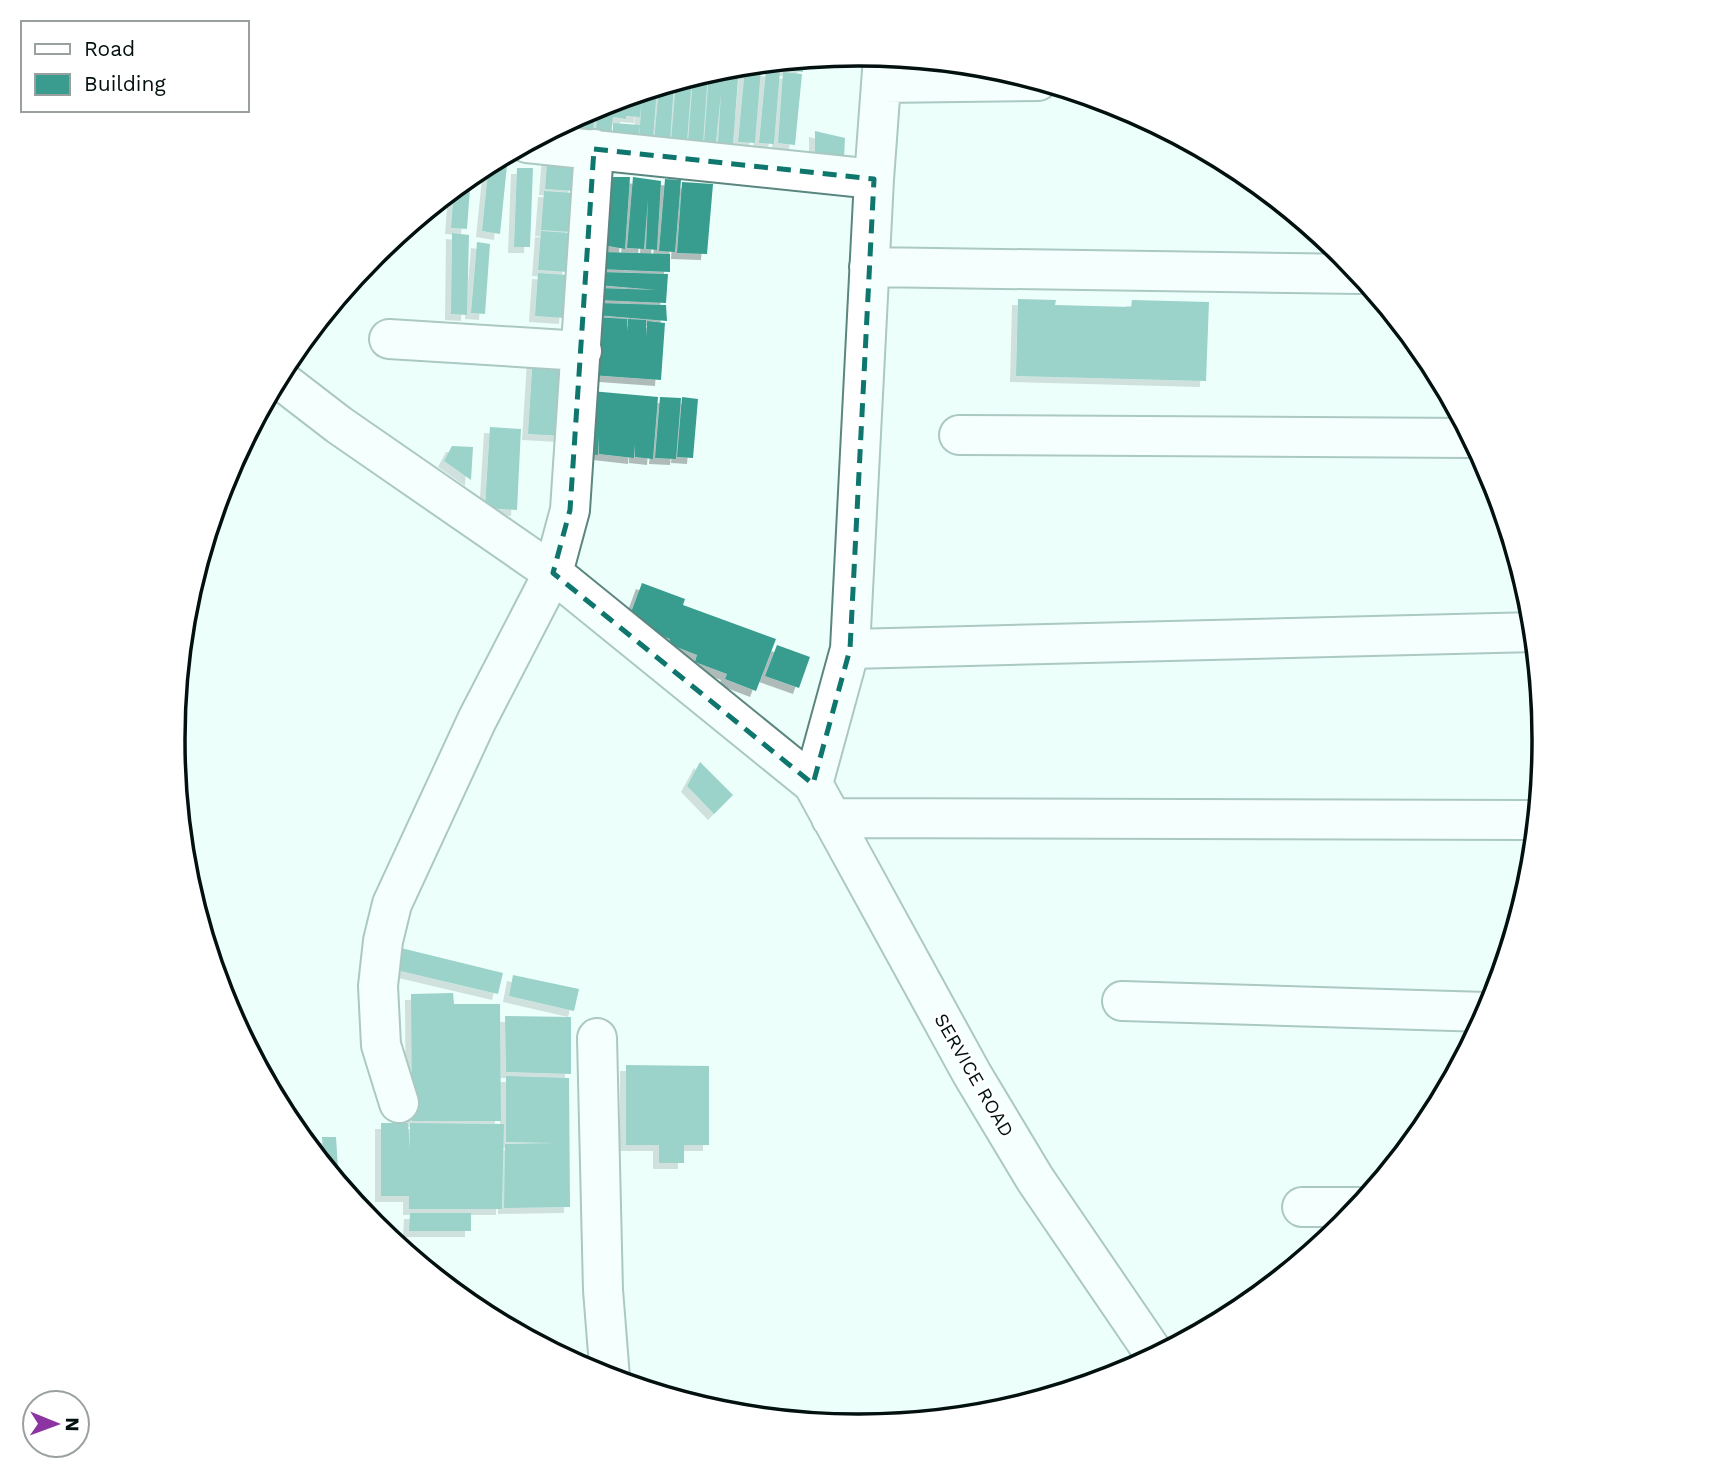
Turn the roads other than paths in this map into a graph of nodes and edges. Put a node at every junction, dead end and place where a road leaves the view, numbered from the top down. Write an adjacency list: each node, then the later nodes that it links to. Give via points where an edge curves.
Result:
1 (882, 70): 2 (street); 5 (street)
2 (980, 78)
3 (544, 145): 4 (street)
4 (594, 149): 5 (street); 9 (street)
5 (874, 179): 6 (street)
6 (869, 267): 7 (street); 15 (street)
7 (1343, 274)
8 (389, 339): 9 (street)
9 (582, 351): 13 (street, via 570,510)
10 (286, 385): 13 (street)
11 (959, 435): 12 (street)
12 (1460, 438)
13 (552, 573): 16 (street); 22 (street, via 477,720 392,904 378,986 381,1045)
14 (1523, 632): 15 (street)
15 (850, 649): 16 (street)
16 (813, 784): 17 (street, SERVICE ROAD)
17 (831, 818): 18 (street); 25 (street, SERVICE ROAD, via 1035,1179)
18 (1527, 820)
19 (1122, 1000): 20 (street)
20 (1474, 1012)
21 (597, 1038): 26 (street)
22 (399, 1103)
23 (1302, 1207): 24 (street)
24 (1342, 1207)
25 (1149, 1347)
26 (609, 1365)

